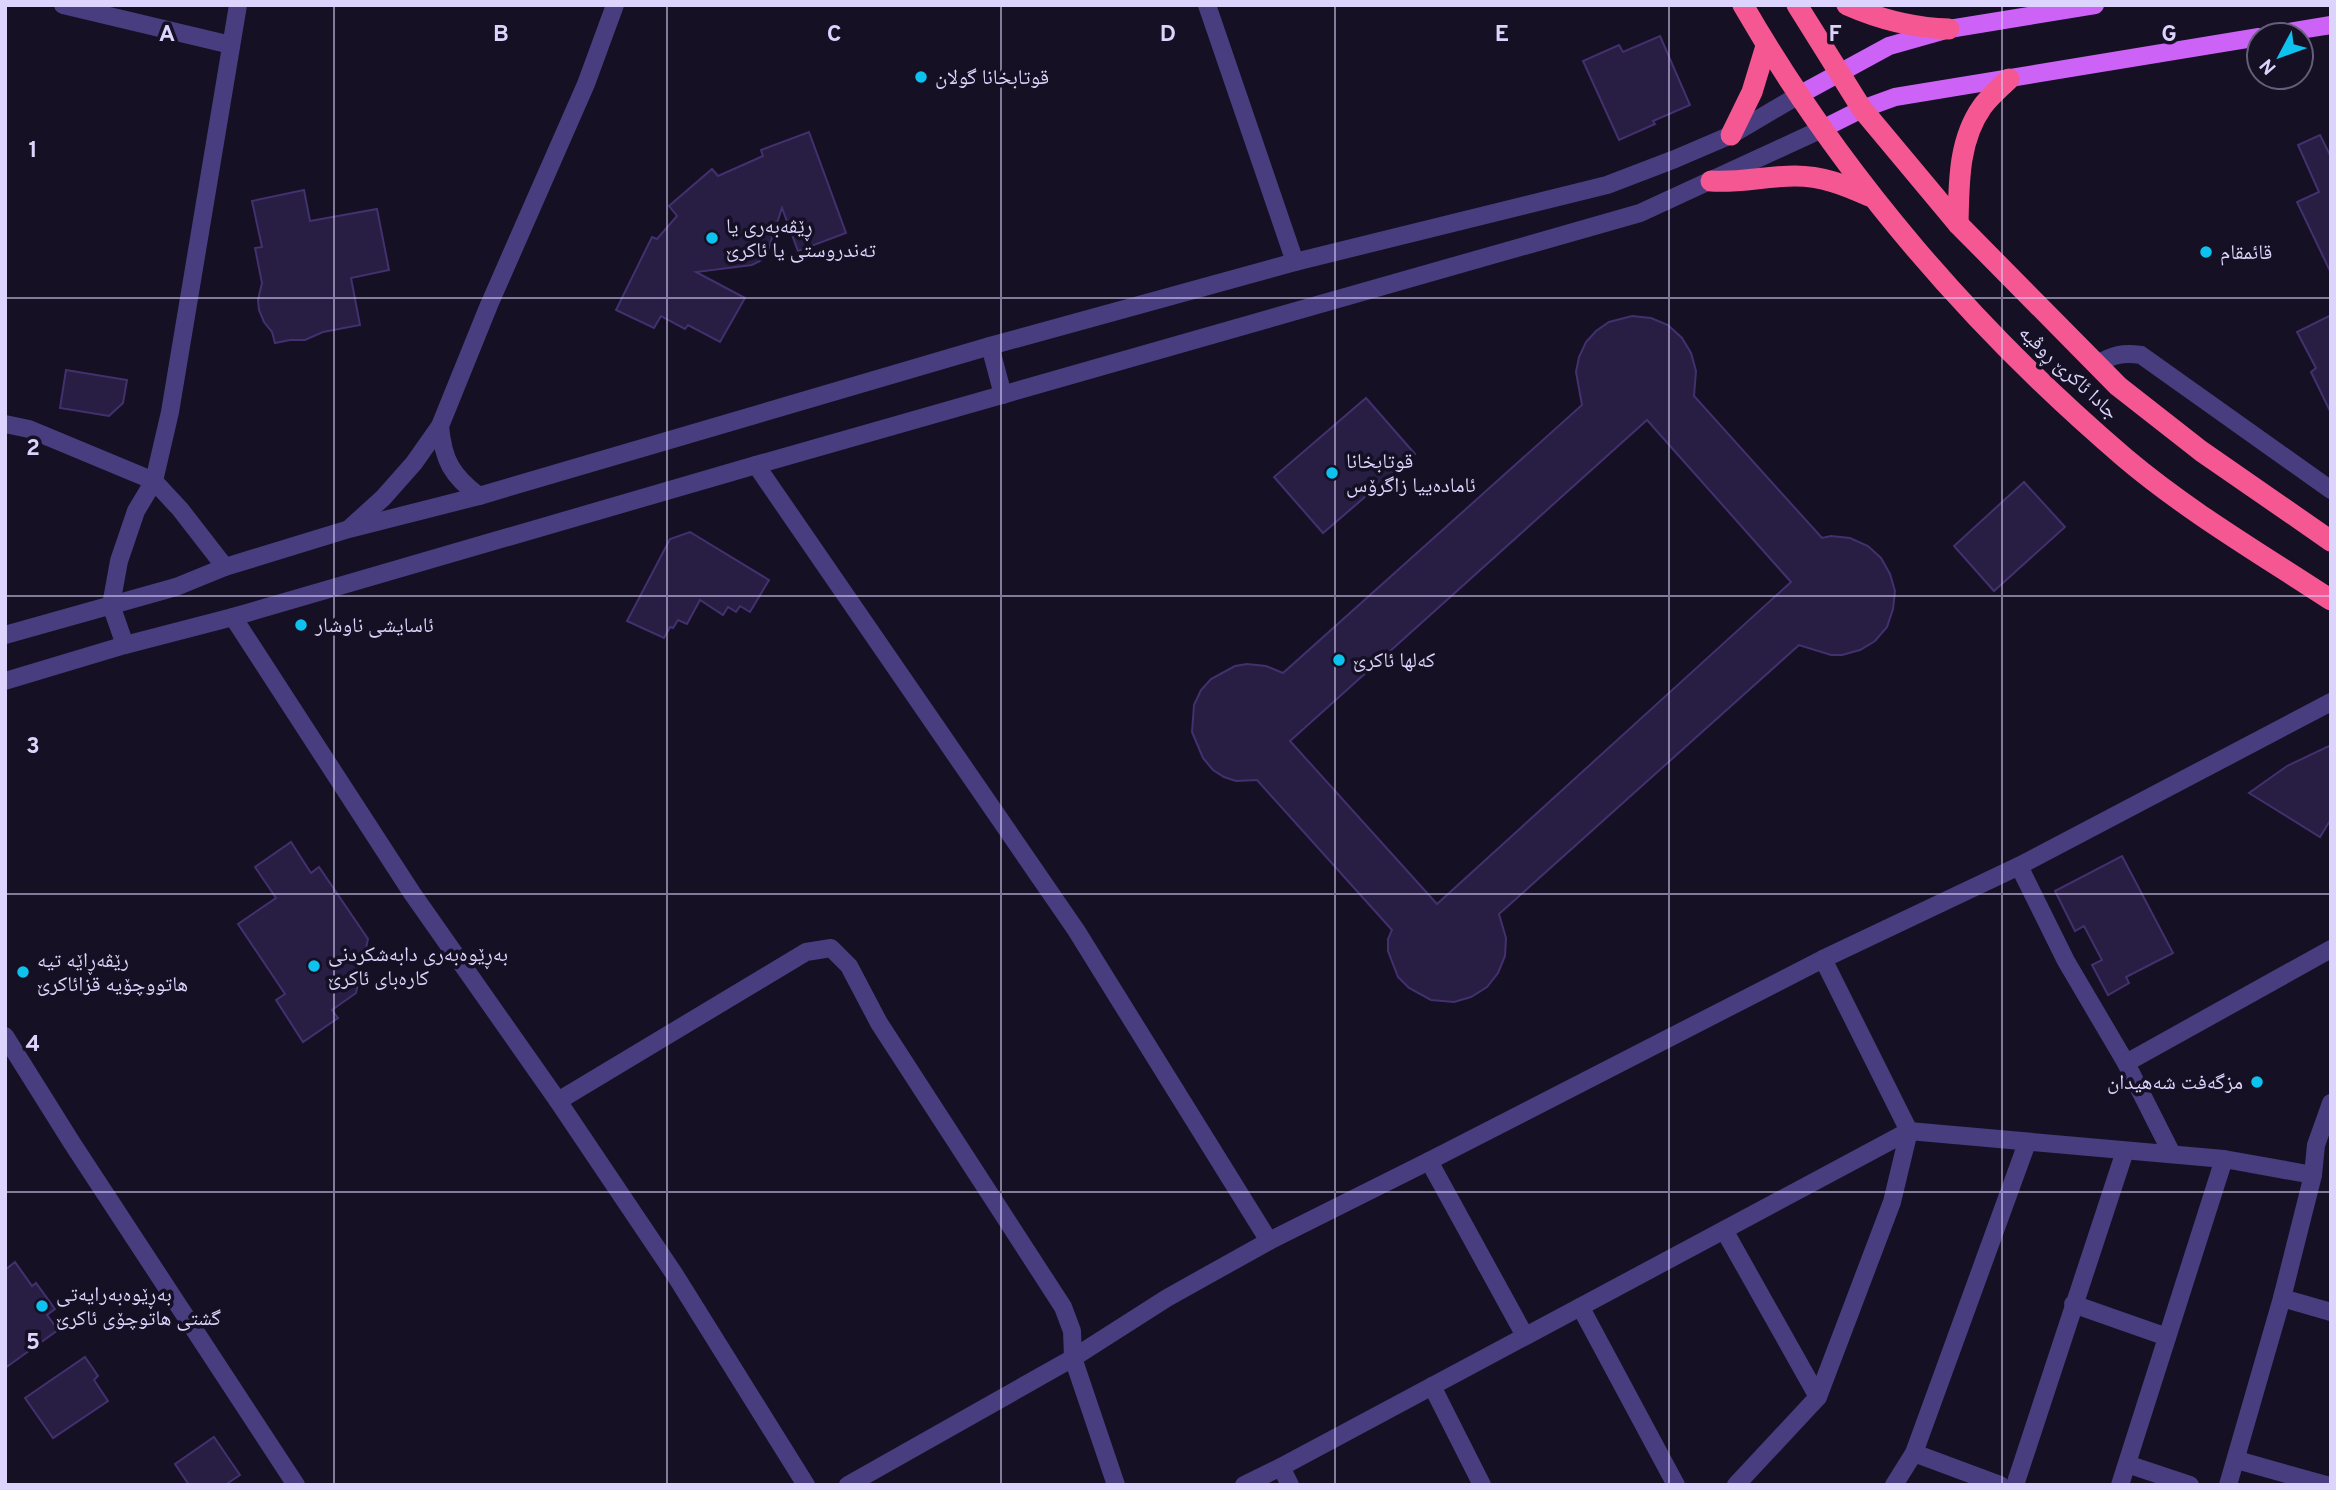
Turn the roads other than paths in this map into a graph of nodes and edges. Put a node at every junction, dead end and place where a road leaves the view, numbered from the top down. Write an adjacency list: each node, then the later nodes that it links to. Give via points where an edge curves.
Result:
1 (63, 5): 11 (street)
2 (238, 5): 11 (street)
3 (615, 5): 27 (street, via 586,84)
4 (1207, 5): 22 (street)
5 (1743, 5): 12 (highway, جادا ئاکرێ ڕوڤیە)
6 (1797, 5): 13 (highway, جادا ئاکرێ ڕوڤیە)
7 (1847, 5): 9 (highway, via 1891,22)
8 (2095, 5): 9 (main road)
9 (1948, 29): 13 (main road, via 1889,46)
10 (2245, 39): 14 (main road)
11 (230, 45): 29 (street, via 170,412)
12 (1766, 46): 15 (highway, جادا ئاکرێ ڕوڤیە); 18 (highway, via 1752,92)
13 (1839, 74): 15 (main road); 16 (highway, جادا ئاکرێ ڕوڤیە)
14 (2009, 79): 16 (main road, via 1895,97); 21 (highway, via 1982,107 1966,140 1959,171)
15 (1799, 95): 17 (highway, جادا ئاکرێ ڕوڤیە); 18 (street)
16 (1862, 109): 17 (main road); 21 (highway, جادا ئاکرێ ڕوڤیە)
17 (1822, 129): 19 (street); 20 (highway, جادا ئاکرێ ڕوڤیە)
18 (1731, 135): 22 (street, via 1607,185)
19 (1711, 181): 20 (highway, via 1814,177); 25 (street, via 1640,213)
20 (1875, 199): 35 (highway, جادا ئاکرێ ڕوڤیە, via 2016,358 2126,458 2200,515)
21 (1958, 224): 24 (highway, جادا ئاکرێ ڕوڤیە)
22 (1295, 262): 23 (street)
23 (990, 346): 25 (street); 31 (street)
24 (2097, 364): 30 (street, via 2125,352 2141,355); 33 (highway, جادا ئاکرێ ڕوڤیە, via 2201,451)
25 (1003, 395): 28 (street)
26 (5, 424): 29 (street, via 29,429)
27 (440, 426): 31 (street, via 449,466); 32 (street, via 406,472)
28 (756, 465): 37 (street); 58 (street, via 1076,930)
29 (154, 481): 34 (street); 36 (street, via 136,511 119,561)
30 (2331, 490)
31 (479, 496): 32 (street)
32 (349, 529): 34 (street)
33 (2331, 541)
34 (225, 567): 36 (street)
35 (2331, 600)
36 (111, 605): 38 (street); 39 (street)
37 (233, 617): 39 (street); 47 (street, via 412,893)
38 (5, 635)
39 (125, 645): 40 (street)
40 (5, 681)
41 (2331, 702): 42 (street)
42 (2019, 866): 44 (street); 46 (street, via 2066,961)
43 (2331, 949): 46 (street)
44 (1823, 959): 49 (street); 55 (street)
45 (5, 1035): 72 (street)
46 (2126, 1063): 53 (street)
47 (558, 1101): 65 (street, via 806,952 831,948 849,966 879,1023 1063,1307 1072,1331); 73 (street, via 676,1275)
48 (2331, 1103): 51 (street)
49 (1909, 1131): 50 (street); 57 (street); 67 (street, via 1892,1202)
50 (2027, 1143): 52 (street); 68 (street)
51 (2324, 1145): 56 (street)
52 (2125, 1151): 53 (street); 60 (street)
53 (2172, 1154): 54 (street)
54 (2224, 1159): 56 (street); 64 (street)
55 (1429, 1161): 58 (street); 63 (street)
56 (2313, 1175): 59 (street)
57 (1724, 1230): 61 (street); 67 (street)
58 (1269, 1241): 65 (street, via 1167,1298)
59 (2283, 1298): 62 (street); 69 (street)
60 (2073, 1304): 64 (street); 83 (street)
61 (1581, 1308): 63 (street); 79 (street)
62 (2331, 1312)
63 (1525, 1336): 66 (street)
64 (2167, 1337): 70 (street)
65 (1073, 1359): 74 (street); 75 (street)
66 (1432, 1386): 71 (street); 78 (street)
67 (1818, 1397): 80 (street)
68 (1914, 1453): 81 (street); 82 (street)
69 (2237, 1460): 86 (street); 87 (street)
70 (2127, 1464): 84 (street); 85 (street)
71 (1281, 1467): 76 (street); 77 (street)
72 (296, 1485)
73 (806, 1485)
74 (848, 1485)
75 (1116, 1485)
76 (1244, 1485)
77 (1290, 1485)
78 (1482, 1485)
79 (1676, 1485)
80 (1736, 1485)
81 (1894, 1485)
82 (2000, 1485)
83 (2015, 1485)
84 (2120, 1485)
85 (2190, 1485)
86 (2228, 1485)
87 (2326, 1485)

